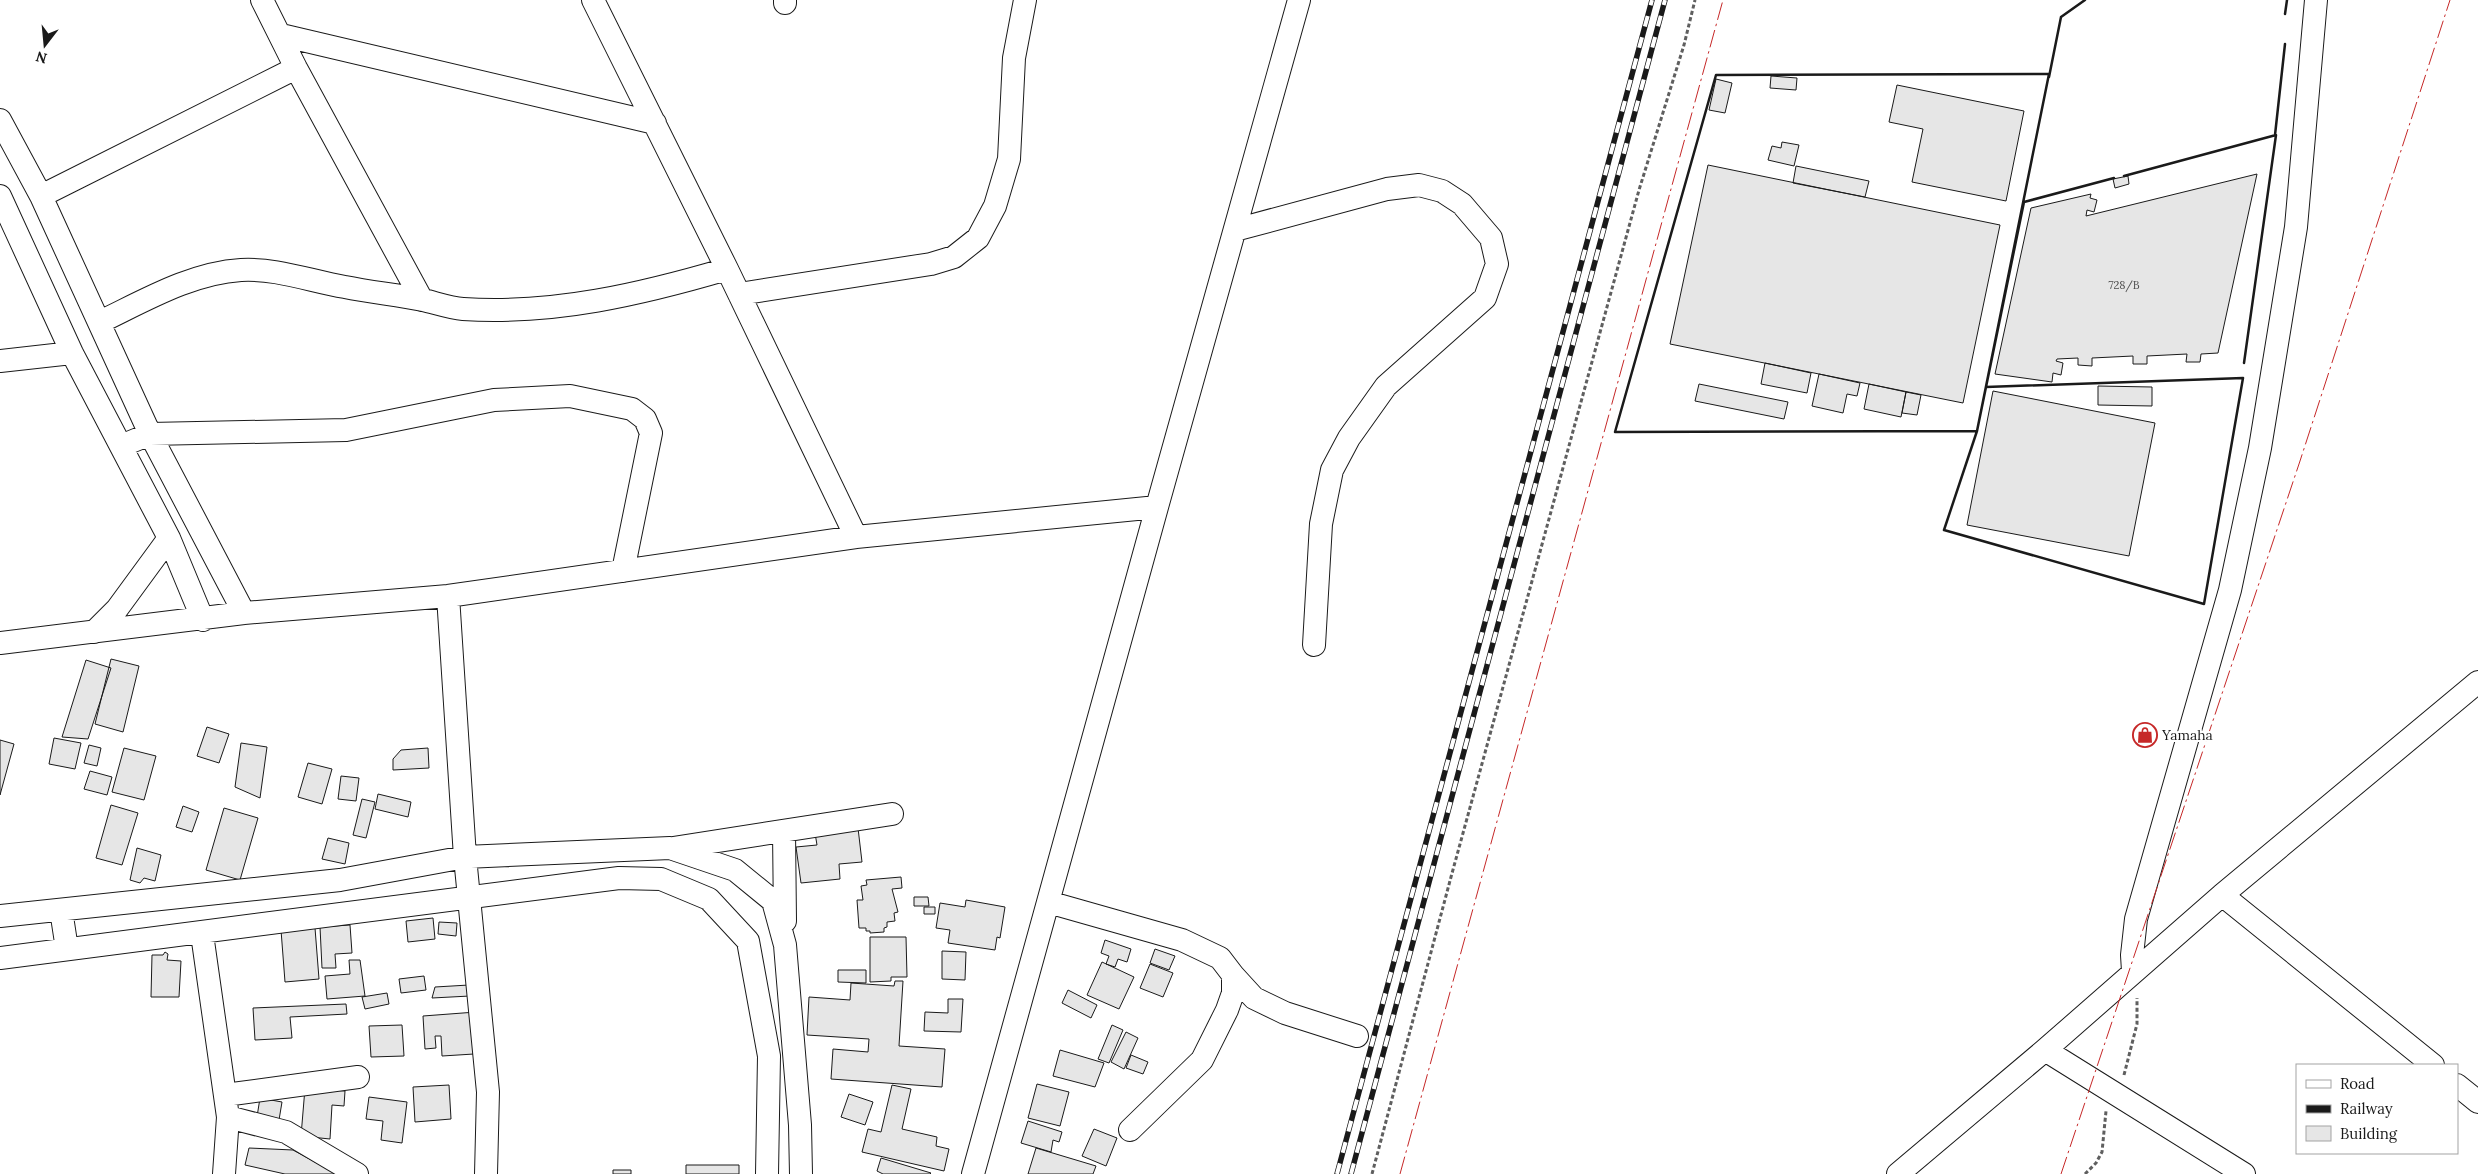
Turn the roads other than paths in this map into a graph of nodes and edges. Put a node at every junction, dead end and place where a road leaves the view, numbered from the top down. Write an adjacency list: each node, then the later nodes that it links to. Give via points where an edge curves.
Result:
1 (262, 0): 6 (street)
2 (593, 0): 9 (street)
3 (1025, 0): 14 (street, via 1014,58 1009,159 995,206 978,238 954,257 931,264)
4 (1300, 0): 12 (street)
5 (2316, 0): 45 (street, via 2296,227 2260,448 2230,590 2136,919 2132,955)
6 (281, 35): 7 (street); 9 (street)
7 (296, 68): 11 (street); 15 (street)
8 (0, 120): 11 (street)
9 (655, 123): 13 (street)
10 (0, 196): 17 (street)
11 (42, 196): 16 (street)
12 (1235, 230): 21 (street); 30 (street, via 1386,189 1419,185 1442,191 1462,204 1491,238 1497,264 1485,298 1386,386 1348,438 1332,470 1321,524)
13 (727, 269): 14 (street); 15 (street, via 659,289 532,309 462,309)
14 (739, 294): 22 (street)
15 (422, 300): 16 (street, via 345,288 268,270 239,270 170,288)
16 (100, 322): 19 (street)
17 (72, 353): 18 (street); 20 (street)
18 (0, 361)
19 (150, 434): 20 (street); 24 (street, via 346,430 494,400 570,396 632,409 645,419 651,433); 26 (street)
20 (121, 446): 23 (street)
21 (1157, 507): 22 (street); 38 (street)
22 (856, 537): 24 (street)
23 (169, 538): 27 (street); 28 (street, via 117,610)
24 (623, 571): 25 (street)
25 (448, 596): 26 (street); 35 (street)
26 (244, 613): 27 (street)
27 (203, 620): 28 (street)
28 (94, 632): 29 (street)
29 (0, 643)
30 (1314, 645)
31 (2475, 692): 36 (street)
32 (892, 814): 33 (street)
33 (784, 831): 34 (street); 42 (street)
34 (670, 848): 35 (street); 42 (street, via 735,870 773,901)
35 (465, 857): 37 (street); 39 (street, via 340,880)
36 (2222, 895): 45 (street); 51 (street)
37 (469, 897): 41 (street); 50 (street, via 619,878 660,879 709,899 748,941); 60 (street, via 488,1092)
38 (1048, 902): 46 (street, via 1182,940 1220,958); 63 (street)
39 (61, 910): 40 (street); 43 (street)
40 (0, 916)
41 (202, 934): 43 (street); 55 (street)
42 (785, 945): 49 (street)
43 (67, 950): 44 (street)
44 (0, 958)
45 (2134, 971): 48 (street)
46 (1233, 976): 47 (street, via 1254,998 1285,1013); 56 (street, via 1233,993 1227,1010 1202,1060)
47 (1357, 1036)
48 (2045, 1050): 57 (street); 64 (street)
49 (794, 1055): 50 (street); 62 (street)
50 (769, 1056): 61 (street)
51 (2432, 1064)
52 (358, 1077): 55 (street)
53 (2458, 1086): 54 (street)
54 (2478, 1102)
55 (227, 1106): 58 (street); 59 (street, via 286,1132)
56 (1130, 1130)
57 (1906, 1172)
58 (224, 1174)
59 (357, 1174)
60 (486, 1174)
61 (767, 1174)
62 (800, 1174)
63 (973, 1174)
64 (2244, 1174)

